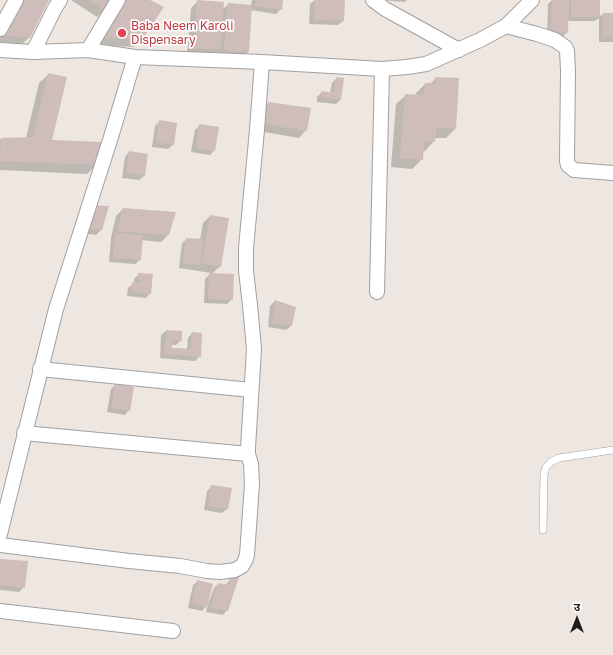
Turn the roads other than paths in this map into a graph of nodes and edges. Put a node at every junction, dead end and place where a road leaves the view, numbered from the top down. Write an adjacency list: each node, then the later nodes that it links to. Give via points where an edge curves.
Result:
1 (16, 0): 7 (street)
2 (60, 0): 11 (street)
3 (118, 0): 9 (street)
4 (373, 0): 10 (street)
5 (532, 0): 6 (street)
6 (506, 26): 10 (street); 15 (street, via 555,40 565,47 568,70 568,165 574,170)
7 (0, 29)
8 (0, 50): 11 (street)
9 (88, 50): 11 (street); 12 (street)
10 (459, 50): 14 (street, via 426,64)
11 (33, 52)
12 (135, 57): 13 (street); 17 (street, via 68,269)
13 (262, 62): 14 (street); 18 (street, via 246,248 246,271 254,337)
14 (382, 69): 16 (street)
15 (613, 173)
16 (377, 292)
17 (40, 369): 18 (street); 19 (street)
18 (251, 390): 21 (street)
19 (24, 433): 21 (street); 23 (street)
20 (613, 450): 22 (lane, via 559,458 546,467)
21 (248, 454): 24 (street, via 252,476 247,556 242,566 235,570 207,571)
22 (544, 530)
23 (0, 534)
24 (0, 545)
25 (0, 611): 26 (street)
26 (173, 631)

